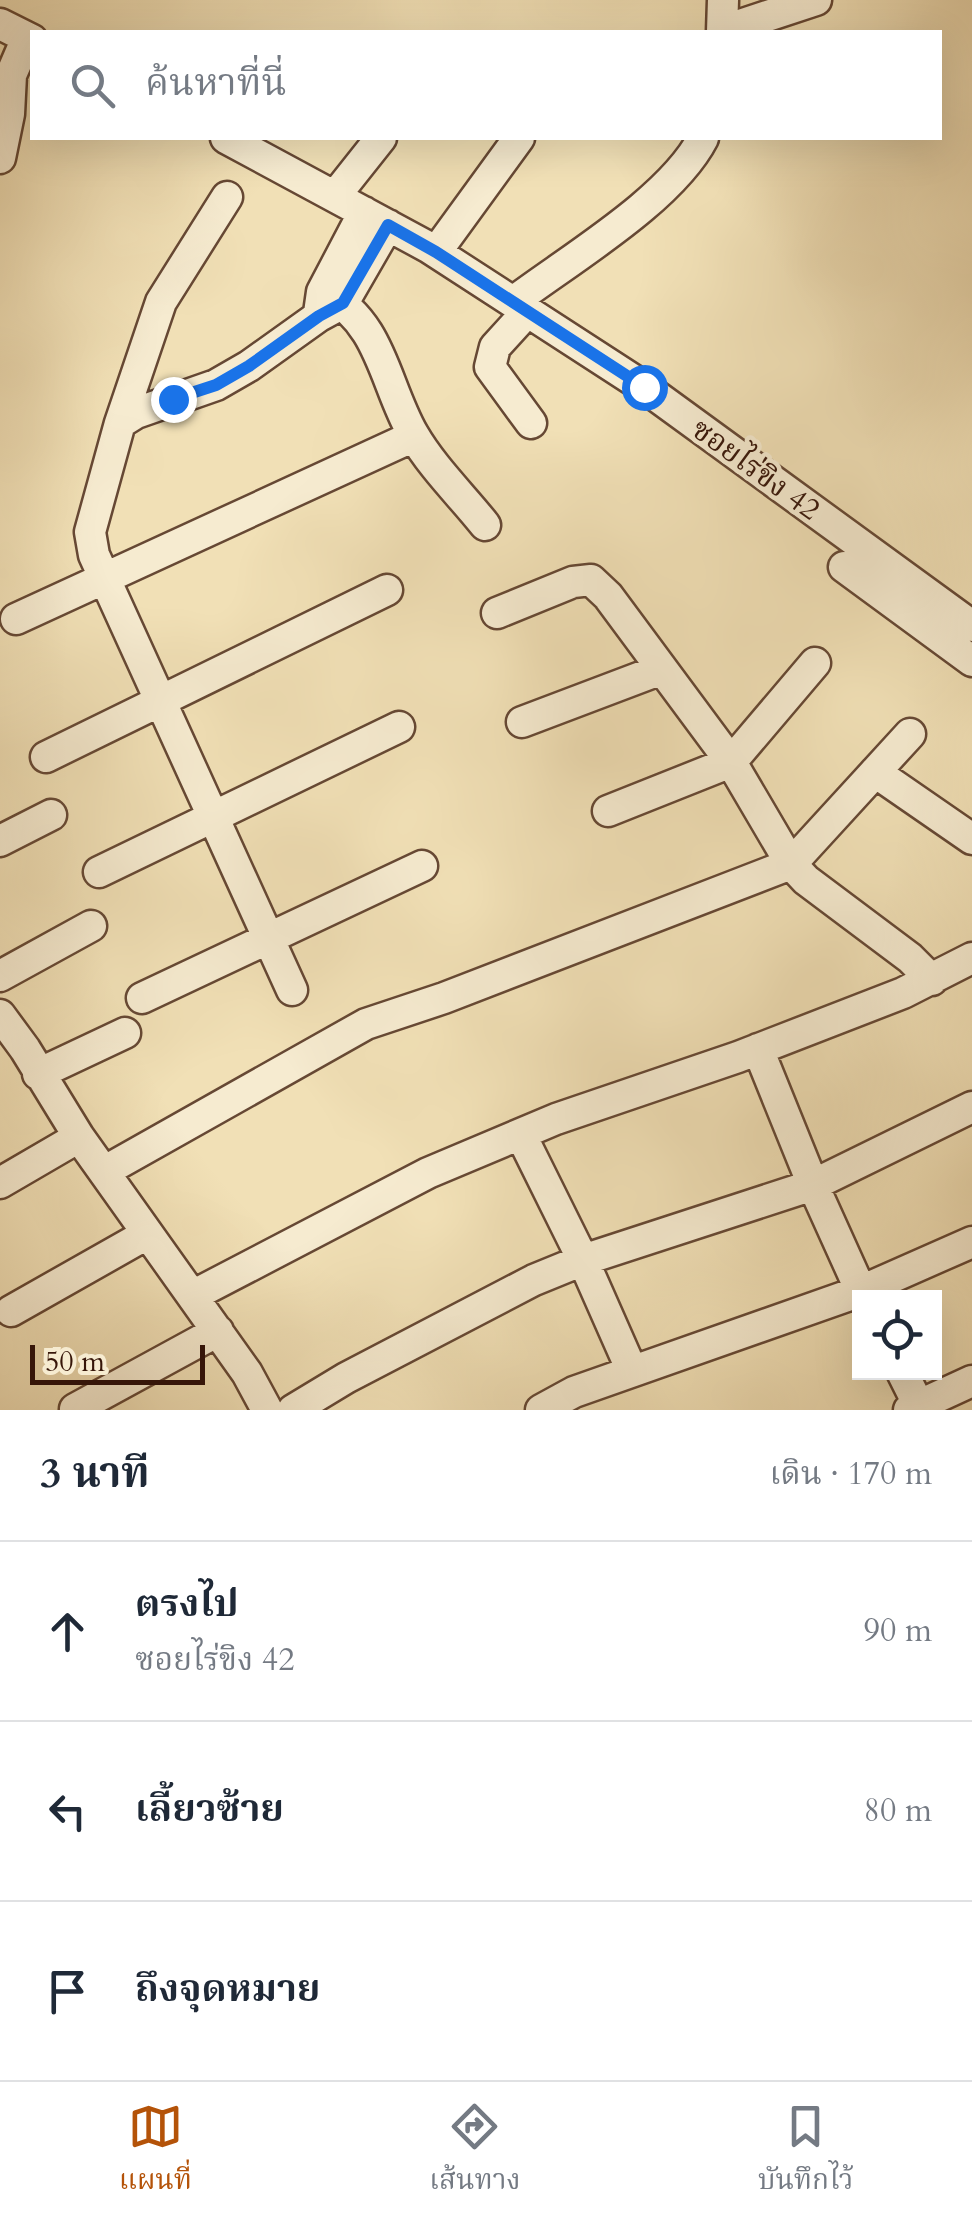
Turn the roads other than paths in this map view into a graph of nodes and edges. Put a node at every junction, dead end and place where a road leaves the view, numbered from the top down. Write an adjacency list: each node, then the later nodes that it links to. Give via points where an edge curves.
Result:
1 (723, 0): 3 (street)
2 (816, 0): 4 (street)
3 (722, 30)
4 (728, 30)
5 (20, 34): 10 (street)
6 (230, 140): 11 (street, ซอยไร่ขิง 42)
7 (379, 140): 11 (street)
8 (517, 140): 14 (street)
9 (702, 140): 16 (street, via 660,191)
10 (0, 158)
11 (335, 196): 13 (street, ซอยไร่ขิง 42)
12 (227, 197): 18 (street, via 161,302)
13 (376, 218): 14 (street, ซอยไร่ขิง 42); 15 (street)
14 (436, 252): 16 (street, ซอยไร่ขิง 42)
15 (328, 303): 18 (street, via 280,345 216,385); 19 (street, via 368,328)
16 (520, 307): 17 (street, via 494,347 490,367); 26 (street, ซอยไร่ขิง 42, via 644,387)
17 (530, 422)
18 (120, 423): 22 (street, via 90,532)
19 (414, 436): 20 (street); 22 (street)
20 (486, 525)
21 (844, 567): 27 (street)
22 (105, 577): 25 (street); 30 (street)
23 (387, 590): 30 (street)
24 (497, 613): 29 (street, via 592,580)
25 (16, 619)
26 (972, 626)
27 (972, 660)
28 (815, 663): 35 (street)
29 (662, 669): 31 (street); 35 (street)
30 (160, 700): 34 (street); 39 (street)
31 (522, 722)
32 (399, 727): 39 (street)
33 (910, 734): 36 (street)
34 (46, 757)
35 (731, 762): 37 (street); 42 (street)
36 (875, 772): 41 (street); 42 (street)
37 (608, 811)
38 (51, 814): 40 (street)
39 (213, 819): 44 (street); 46 (street)
40 (3, 833)
41 (972, 839)
42 (792, 864): 49 (street); 59 (street, via 366,1024)
43 (422, 866): 46 (street)
44 (99, 872)
45 (92, 926): 48 (street)
46 (269, 939): 50 (street); 51 (street)
47 (972, 958): 49 (street)
48 (0, 976)
49 (932, 980): 54 (street)
50 (292, 990)
51 (142, 998)
52 (0, 1015): 55 (street)
53 (126, 1033): 55 (street)
54 (758, 1049): 57 (street); 61 (street)
55 (21, 1062): 58 (street)
56 (972, 1108): 61 (street)
57 (522, 1134): 64 (street); 67 (street, via 428,1173)
58 (79, 1137): 59 (street); 60 (street)
59 (104, 1171): 62 (street)
60 (0, 1183)
61 (813, 1185): 64 (street); 65 (street)
62 (146, 1234): 67 (street); 69 (street)
63 (972, 1242): 66 (street)
64 (583, 1260): 71 (street); 77 (street)
65 (861, 1290)
66 (871, 1290)
67 (194, 1295): 70 (street)
68 (852, 1298): 71 (street)
69 (11, 1312)
70 (218, 1331): 74 (street); 76 (street)
71 (632, 1372): 78 (street)
72 (905, 1380): 75 (street)
73 (972, 1381): 75 (street)
74 (75, 1408)
75 (914, 1408)
76 (266, 1410)
77 (293, 1410)
78 (541, 1410)

